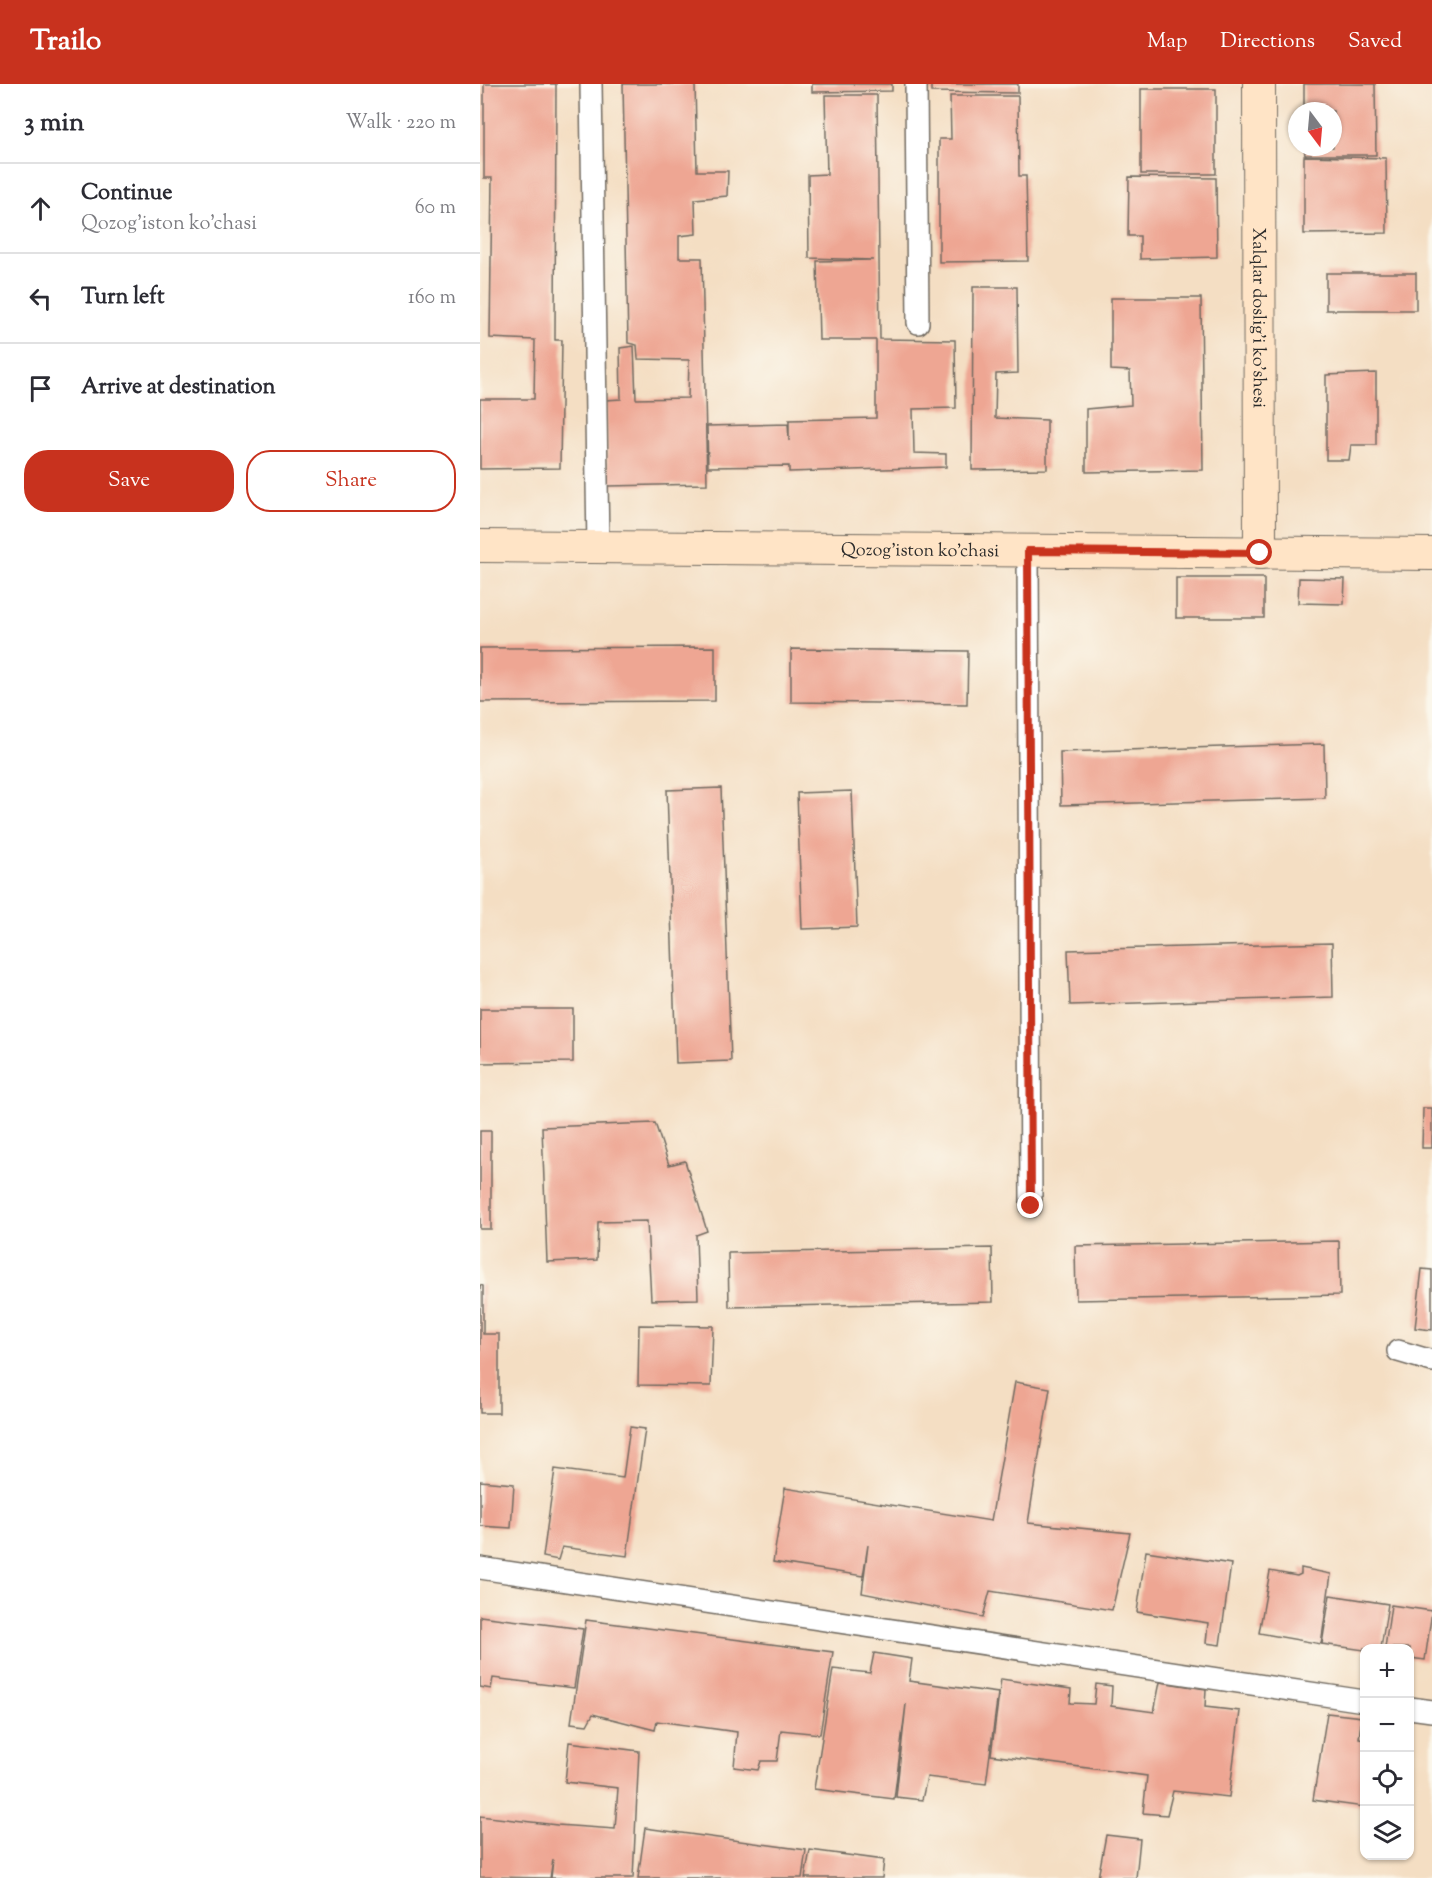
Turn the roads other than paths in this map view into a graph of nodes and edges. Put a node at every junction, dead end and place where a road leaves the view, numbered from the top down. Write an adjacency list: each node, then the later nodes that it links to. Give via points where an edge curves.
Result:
1 (591, 84): 6 (street)
2 (915, 84): 4 (street)
3 (1259, 84): 8 (street, Xalqlar doslig'i ko'shesi)
4 (918, 323)
5 (480, 546): 6 (street, Qozog'iston ko'chasi)
6 (598, 548): 7 (street, Qozog'iston ko'chasi)
7 (1028, 551): 8 (street, Qozog'iston ko'chasi); 10 (street)
8 (1260, 553): 9 (street, Qozog'iston ko'chasi)
9 (1432, 554)
10 (1031, 1206)
11 (1398, 1351): 12 (street)
12 (1432, 1361)
13 (480, 1568): 14 (street)
14 (1360, 1700)
15 (1414, 1709): 16 (street)
16 (1432, 1711)

